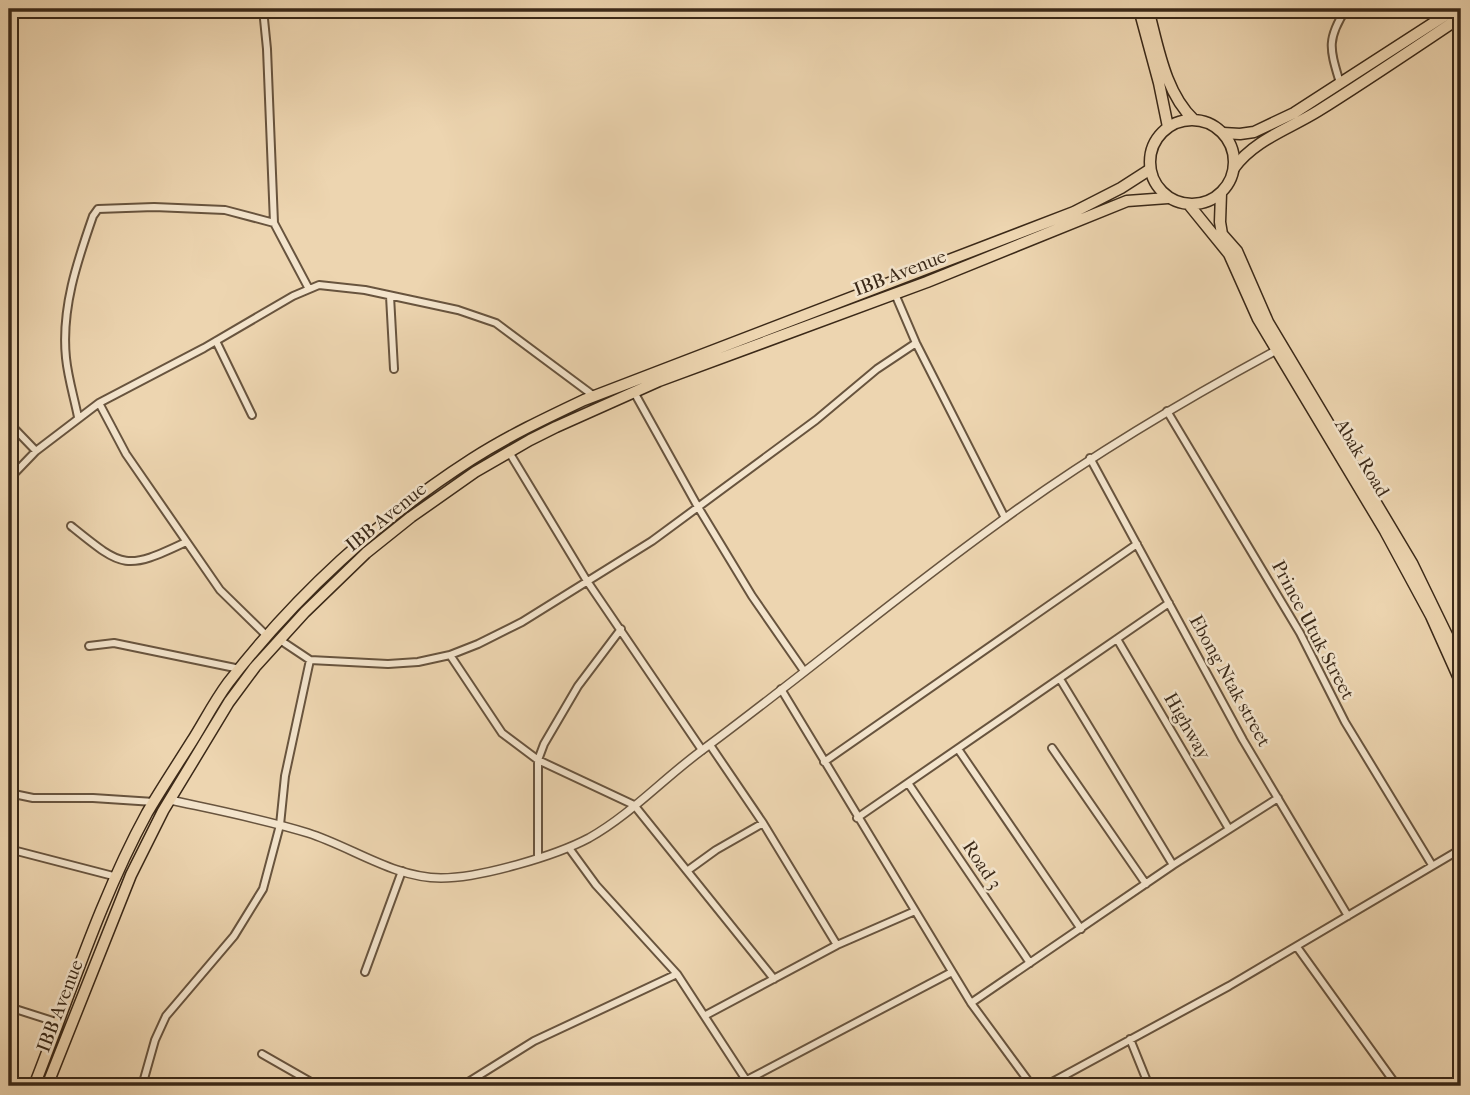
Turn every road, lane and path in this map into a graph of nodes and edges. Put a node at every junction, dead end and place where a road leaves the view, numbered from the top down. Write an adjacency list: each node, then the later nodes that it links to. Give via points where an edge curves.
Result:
1 (263, 9): 16 (street)
2 (1139, 9): 9 (main road)
3 (1148, 9): 8 (main road, via 1168,79)
4 (1346, 9): 7 (street, via 1332,40)
5 (1455, 9): 7 (main road)
6 (1461, 18): 11 (main road, via 1250,151)
7 (1340, 83): 10 (main road, via 1263,128)
8 (1194, 120): 9 (main road); 10 (main road, via 1205,121)
9 (1168, 127): 12 (main road, via 1150,152)
10 (1223, 133): 11 (main road, via 1233,149)
11 (1234, 168): 13 (main road)
12 (1149, 170): 14 (main road); 26 (main road, via 1073,212)
13 (1221, 193): 15 (main road); 17 (main road, via 1222,234)
14 (1168, 198): 15 (main road); 19 (main road, IBB Avenue, via 1127,201)
15 (1190, 206): 17 (main road)
16 (274, 223): 18 (street); 30 (street, via 225,210 98,209 74,270 66,327 66,358)
17 (1233, 253): 23 (main road, Abak Road, via 1248,300); 50 (main road, Abak Road, via 1268,322 1394,530)
18 (309, 289): 20 (street, via 330,285); 21 (street)
19 (895, 294): 22 (street); 25 (main road, IBB Avenue)
20 (390, 296): 24 (street); 26 (street, via 496,323)
21 (216, 341): 27 (street); 29 (street)
22 (916, 343): 36 (street); 37 (street)
23 (1275, 351): 28 (street); 54 (main road, Abak Road, via 1385,531)
24 (394, 369)
25 (634, 392): 33 (main road, IBB Avenue); 36 (street)
26 (594, 396): 44 (main road, via 529,426 423,493 333,569)
27 (99, 403): 30 (street); 39 (street, via 126,454)
28 (1167, 411): 34 (street); 77 (street, Prince Utuk Street, via 1281,599 1345,722)
29 (252, 415)
30 (78, 416): 32 (street)
31 (9, 424): 32 (street)
32 (36, 451): 35 (street)
33 (509, 452): 41 (street); 46 (main road, IBB Avenue, via 447,490 375,546)
34 (1090, 458): 37 (street); 40 (street, Ebong Ntak street)
35 (9, 479)
36 (698, 507): 41 (street); 52 (street, via 751,596)
37 (1005, 518): 52 (street)
38 (71, 526): 39 (street, via 120,560 148,560)
39 (186, 542): 44 (street, via 220,590)
40 (1137, 544): 42 (street, Ebong Ntak street); 61 (street)
41 (587, 580): 43 (street); 48 (street, via 522,622)
42 (1169, 603): 45 (street); 64 (street, Ebong Ntak street)
43 (621, 629): 59 (street); 60 (street, via 578,686)
44 (267, 636): 51 (main road)
45 (1118, 639): 53 (street); 71 (street, Highway)
46 (279, 640): 49 (street); 65 (main road, IBB Avenue, via 229,702)
47 (89, 646): 51 (street, via 114,643)
48 (450, 655): 49 (street, via 388,664); 60 (street, via 502,733)
49 (310, 660): 70 (street, via 285,776)
50 (1461, 664)
51 (240, 669): 66 (main road)
52 (804, 671): 55 (street)
53 (1060, 679): 58 (street); 76 (street)
54 (1461, 683)
55 (781, 688): 56 (street); 61 (street)
56 (710, 744): 59 (street); 69 (street)
57 (1052, 748): 81 (street)
58 (958, 749): 62 (street); 84 (street)
59 (702, 750): 67 (street)
60 (538, 760): 67 (street); 75 (street)
61 (824, 762): 68 (street)
62 (908, 783): 68 (street); 87 (street, Road 3)
63 (9, 793): 66 (street, via 33,798)
64 (1278, 798): 71 (street); 83 (street, Ebong Ntak street)
65 (170, 800): 70 (street); 100 (main road, IBB Avenue, via 131,875)
66 (154, 802): 80 (main road)
67 (634, 806): 72 (street); 79 (street)
68 (858, 818): 82 (street)
69 (763, 822): 79 (street); 85 (street)
70 (280, 825): 78 (street); 101 (street, via 263,889 234,936 166,1016)
71 (1229, 829): 76 (street)
72 (569, 848): 75 (street); 90 (street, via 596,886)
73 (9, 849): 80 (street)
74 (1461, 849): 77 (street)
75 (538, 857): 78 (street, via 451,878)
76 (1173, 865): 81 (street)
77 (1432, 865): 83 (street)
78 (402, 871): 88 (street)
79 (687, 871): 91 (street)
80 (117, 877): 95 (main road)
81 (1146, 884): 84 (street)
82 (915, 911): 85 (street); 89 (street)
83 (1348, 916): 86 (street)
84 (1081, 929): 87 (street)
85 (837, 945): 91 (street)
86 (1297, 947): 96 (street); 107 (street)
87 (1030, 963): 92 (street)
88 (365, 972)
89 (952, 972): 92 (street); 98 (street)
90 (677, 974): 94 (street); 103 (street, via 534,1041)
91 (774, 979): 94 (street)
92 (971, 1003): 104 (street)
93 (9, 1007): 95 (street)
94 (706, 1015): 98 (street)
95 (59, 1023): 99 (main road)
96 (1130, 1039): 105 (street); 106 (street)
97 (262, 1054): 102 (street)
98 (748, 1083)
99 (34, 1086)
100 (47, 1086)
101 (142, 1086)
102 (318, 1086)
103 (462, 1086)
104 (1032, 1086)
105 (1045, 1086)
106 (1149, 1086)
107 (1397, 1086)

